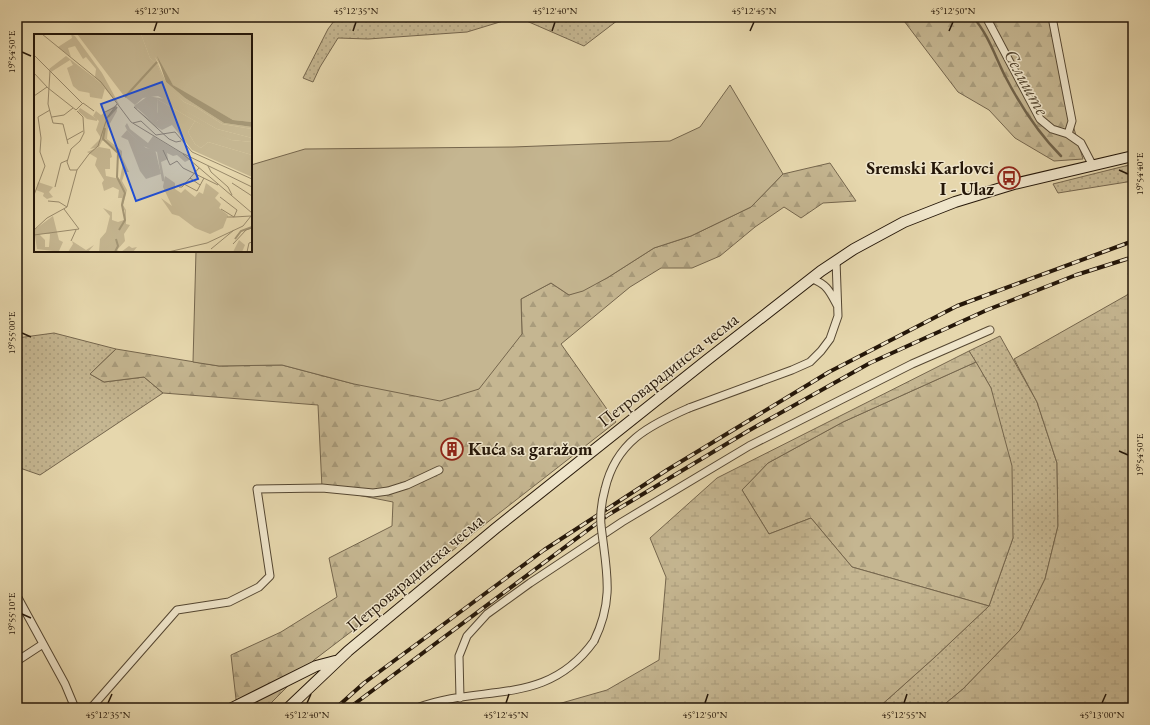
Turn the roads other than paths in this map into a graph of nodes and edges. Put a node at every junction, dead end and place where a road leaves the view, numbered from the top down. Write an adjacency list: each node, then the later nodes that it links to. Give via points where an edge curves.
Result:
1 (986, 17): 3 (street, via 1040,119 1052,129)
2 (1052, 17): 3 (street, via 1072,121)
3 (1068, 134): 5 (street, via 1081,143)
4 (1133, 156): 5 (main road, Петроварадинска чесма)
5 (1093, 166): 6 (main road, Петроварадинска чесма, via 959,200 867,240)
6 (836, 260): 7 (main road, Петроварадинска чесма); 8 (street)
7 (812, 279): 8 (street, via 827,287); 14 (main road, Петроварадинска чесма, via 496,528)
8 (838, 307): 15 (street, bridge, via 838,316 830,339 810,362 661,420 642,432 614,461 602,501 601,524 608,597 600,629 594,641 575,664 556,678 536,686)
9 (990, 330): 15 (street, via 912,364 748,446 641,510 530,583 487,614 467,636 459,656)
10 (439, 470): 17 (street, via 407,485 373,493 322,488 257,489 270,576 259,587 229,602 177,610)
11 (17, 596): 12 (street)
12 (43, 644): 13 (street); 16 (street)
13 (17, 661)
14 (336, 661): 18 (main road, via 316,666); 19 (main road, Петроварадинска чесма)
15 (460, 698): 20 (street)
16 (75, 708)
17 (91, 708)
18 (232, 708)
19 (288, 708)
20 (417, 708)

